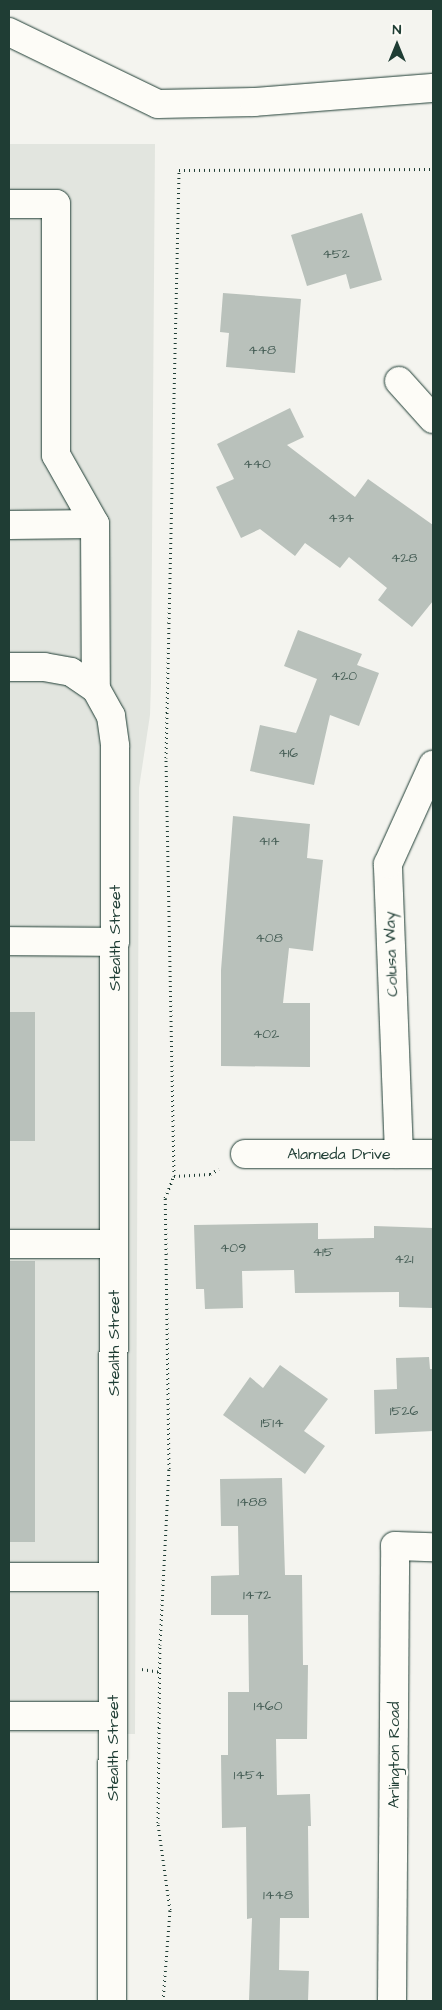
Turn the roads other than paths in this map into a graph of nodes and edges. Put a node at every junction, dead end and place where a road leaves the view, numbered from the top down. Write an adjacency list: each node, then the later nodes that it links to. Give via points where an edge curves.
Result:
1 (9, 32): 2 (street, via 158,104 254,102)
2 (433, 88)
3 (9, 204): 7 (street, via 56,204 56,456)
4 (399, 381): 5 (street)
5 (433, 419)
6 (9, 524): 7 (street)
7 (95, 524): 9 (street)
8 (9, 667): 9 (street, via 44,667 71,672)
9 (96, 689): 12 (street, Stealth Street, via 111,716 115,746)
10 (433, 765): 14 (street, Colusa Way, via 388,864)
11 (9, 941): 12 (street)
12 (115, 942): 17 (street, Stealth Street)
13 (245, 1154): 14 (street, Alameda Drive)
14 (399, 1154): 15 (street, Alameda Drive)
15 (433, 1154)
16 (9, 1244): 17 (street)
17 (114, 1244): 20 (street, Stealth Street)
18 (433, 1547): 24 (street, Arlington Road, via 395,1546)
19 (9, 1577): 20 (street)
20 (113, 1577): 22 (street, Stealth Street)
21 (9, 1716): 22 (street)
22 (113, 1716): 23 (street, Stealth Street)
23 (112, 2001)
24 (392, 2001)

